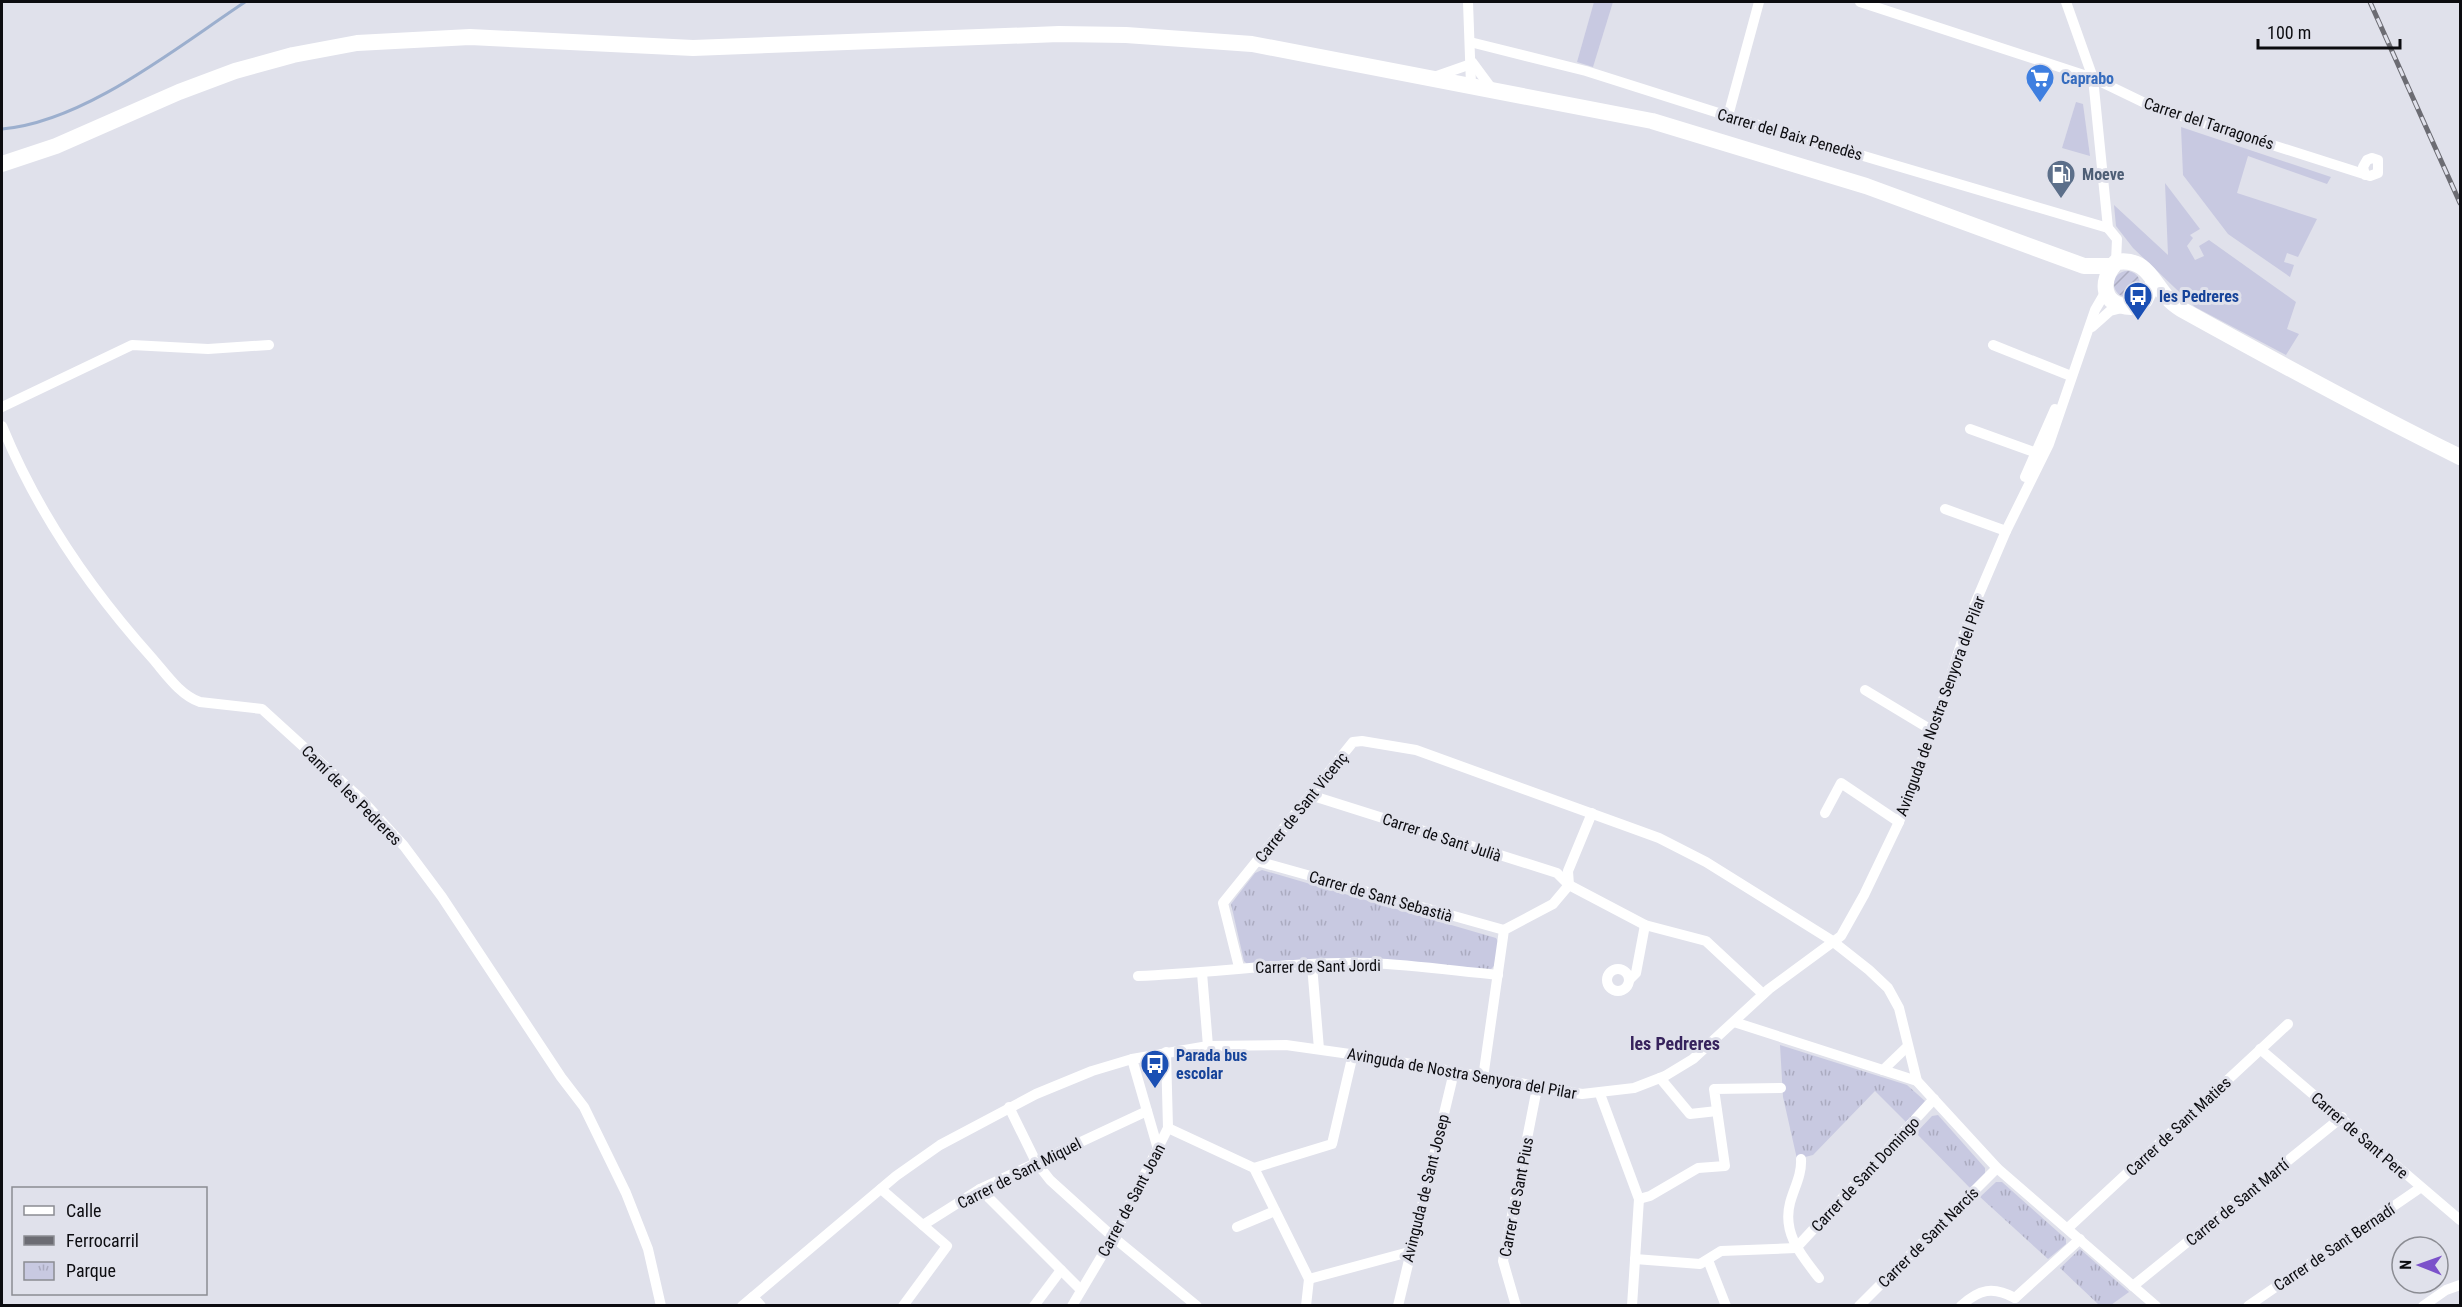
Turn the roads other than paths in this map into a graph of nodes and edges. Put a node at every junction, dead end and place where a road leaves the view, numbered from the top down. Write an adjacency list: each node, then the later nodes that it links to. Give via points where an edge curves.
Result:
1 (1468, 2): 5 (street)
2 (1759, 2): 11 (street)
3 (1860, 2): 8 (street, Carrer del Tarragonés)
4 (2066, 2): 8 (street)
5 (1470, 42): 6 (street); 11 (street, Carrer del Baix Penedès, via 1586,71)
6 (1471, 61): 7 (street); 9 (street); 10 (street)
7 (1432, 78): 9 (main road); 12 (main road, via 1252,44 1126,35 693,48 470,37 398,39 318,50 235,71 56,146)
8 (2093, 78): 13 (street, Carrer del Tarragonés, via 2153,106); 14 (street)
9 (1471, 85): 10 (main road)
10 (1492, 89): 18 (main road, via 1652,121 1866,186)
11 (1728, 116): 14 (street, Carrer del Baix Penedès)
12 (2, 164)
13 (2359, 171)
14 (2108, 228): 15 (street, via 2117,239)
15 (2116, 244): 16 (street); 17 (street)
16 (2139, 263): 17 (main road); 19 (main road)
17 (2114, 264): 18 (main road); 20 (main road)
18 (2084, 266): 20 (main road)
19 (2154, 282): 21 (main road); 22 (main road, via 2148,297)
20 (2105, 287): 22 (main road, via 2114,303); 23 (street, Avinguda de Nostra Senyora del Pilar)
21 (2174, 305): 22 (main road); 31 (main road)
22 (2133, 306): 23 (street, Avinguda de Nostra Senyora del Pilar, via 2104,315)
23 (2086, 335): 26 (street, Avinguda de Nostra Senyora del Pilar)
24 (268, 345): 27 (street, via 208,349 136,344)
25 (1993, 345): 26 (street)
26 (2071, 376): 30 (street, Avinguda de Nostra Senyora del Pilar); 33 (street, Avinguda de Nostra Senyora del Pilar, via 2049,444)
27 (2, 408)
28 (2, 426): 103 (street, Camí de les Pedreres, via 38,503 81,572 174,682 200,702 262,709 361,800 410,854 584,1107 648,1249)
29 (1970, 429): 30 (street)
30 (2034, 452): 33 (street, Avinguda de Nostra Senyora del Pilar)
31 (2460, 457)
32 (1945, 509): 33 (street)
33 (2006, 531): 35 (street, Avinguda de Nostra Senyora del Pilar, via 1971,613)
34 (1865, 690): 35 (street)
35 (1934, 731): 39 (street, Avinguda de Nostra Senyora del Pilar)
36 (1310, 795): 37 (street, Carrer de Sant Vicenç, via 1353,742 1362,741 1416,750); 40 (street, Carrer de Sant Vicenç); 41 (street, Carrer de Sant Julià, via 1557,873)
37 (1592, 813): 41 (street, via 1568,871); 44 (street, Carrer de Sant Vicenç, via 1697,857)
38 (1825, 813): 39 (street, via 1841,783)
39 (1899, 822): 44 (street, Avinguda de Nostra Senyora del Pilar, via 1849,924 1841,936)
40 (1257, 861): 43 (street, Carrer de Sant Sebastià); 46 (street, Carrer de Sant Vicenç, via 1223,903)
41 (1569, 885): 42 (street, Carrer de Sant Julià); 43 (street, via 1553,904)
42 (1645, 925): 50 (street); 51 (street, Carrer de Sant Julià, via 1706,941)
43 (1504, 930): 48 (street)
44 (1831, 940): 51 (street, Avinguda de Nostra Senyora del Pilar); 55 (street, Carrer de Sant Vicenç, via 1888,988 1899,1008)
45 (1312, 965): 46 (street, Carrer de Sant Jordi); 48 (street, Carrer de Sant Jordi, via 1370,963); 56 (street)
46 (1239, 967): 47 (street, Carrer de Sant Jordi)
47 (1202, 973): 49 (street, Carrer de Sant Jordi); 54 (street)
48 (1498, 975): 63 (street)
49 (1138, 976)
50 (1631, 976)
51 (1763, 994): 52 (street, Avinguda de Nostra Senyora del Pilar)
52 (1734, 1022): 61 (street); 64 (street, Avinguda de Nostra Senyora del Pilar, via 1694,1059)
53 (2288, 1024): 57 (street, Carrer de Sant Maties)
54 (1208, 1046): 56 (street, Avinguda de Nostra Senyora del Pilar, via 1256,1044); 58 (street, Avinguda de Nostra Senyora del Pilar)
55 (1908, 1046): 61 (street); 65 (street, Carrer de Sant Vicenç)
56 (1319, 1049): 59 (street, Avinguda de Nostra Senyora del Pilar)
57 (2260, 1049): 73 (street, Carrer de Sant Pere); 88 (street, Carrer de Sant Maties)
58 (1166, 1052): 60 (street, Avinguda de Nostra Senyora del Pilar); 74 (street, Carrer de Sant Joan)
59 (1353, 1054): 62 (street, Avinguda de Nostra Senyora del Pilar); 78 (street, via 1332,1144)
60 (1132, 1059): 70 (street, Avinguda de Nostra Senyora del Pilar, via 1064,1082); 71 (street)
61 (1883, 1070): 65 (street)
62 (1454, 1072): 63 (street, Avinguda de Nostra Senyora del Pilar); 92 (street, Avinguda de Sant Josep)
63 (1483, 1078): 66 (street, Avinguda de Nostra Senyora del Pilar)
64 (1660, 1078): 68 (street, Avinguda de Nostra Senyora del Pilar); 72 (street, via 1690,1114)
65 (1917, 1081): 69 (street)
66 (1537, 1088): 68 (street, Avinguda de Nostra Senyora del Pilar); 112 (street, Carrer de Sant Pius, via 1503,1261)
67 (1781, 1088): 72 (street, via 1714,1089)
68 (1600, 1094): 83 (street)
69 (1934, 1100): 79 (street); 91 (street, Carrer de Sant Domingo)
70 (1009, 1107): 77 (street); 81 (street, Avinguda de Nostra Senyora del Pilar, via 940,1145)
71 (1147, 1111): 75 (street); 77 (street, Carrer de Sant Miquel)
72 (1718, 1112): 83 (street, via 1725,1166 1698,1168)
73 (2342, 1118): 80 (street, Carrer de Sant Pere); 99 (street, Carrer de Sant Martí)
74 (1168, 1128): 75 (street, Carrer de Sant Joan); 78 (street)
75 (1158, 1149): 89 (street, Carrer de Sant Joan)
76 (1801, 1159): 91 (street, via 1802,1171 1789,1206 1791,1240)
77 (1036, 1162): 82 (street, Carrer de Sant Miquel); 89 (street, via 1050,1180)
78 (1254, 1168): 84 (street)
79 (1997, 1168): 88 (street); 115 (street, Carrer de Sant Narcís)
80 (2420, 1188): 85 (street, Carrer de Sant Pere); 118 (street, Carrer de Sant Bernadí)
81 (881, 1189): 86 (street); 101 (street, Avinguda de Nostra Senyora del Pilar)
82 (981, 1189): 86 (street, Carrer de Sant Miquel); 95 (street)
83 (1639, 1199): 93 (street)
84 (1275, 1211): 87 (street); 97 (street)
85 (2460, 1220)
86 (923, 1225): 106 (street, via 947,1246)
87 (1237, 1227)
88 (2068, 1228): 90 (street)
89 (1113, 1237): 100 (street, Carrer de Sant Joan); 109 (street)
90 (2080, 1239): 99 (street); 102 (street)
91 (1796, 1248): 94 (street, via 1721,1251); 96 (street)
92 (1409, 1252): 97 (street); 111 (street, Avinguda de Sant Josep)
93 (1635, 1259): 94 (street, via 1700,1264); 113 (street)
94 (1708, 1260): 114 (street)
95 (1061, 1270): 100 (street); 107 (street)
96 (1819, 1278)
97 (1309, 1279): 110 (street)
98 (2460, 1285): 119 (street)
99 (2133, 1286): 117 (street)
100 (1081, 1290): 108 (street, Carrer de Sant Joan)
101 (753, 1297): 104 (street, Avinguda de Nostra Senyora del Pilar); 105 (street)
102 (2017, 1302): 116 (street, via 1990,1288)
103 (661, 1305)
104 (742, 1305)
105 (761, 1305)
106 (903, 1305)
107 (1034, 1305)
108 (1071, 1305)
109 (1197, 1305)
110 (1306, 1305)
111 (1398, 1305)
112 (1516, 1305)
113 (1632, 1305)
114 (1726, 1305)
115 (1859, 1305)
116 (1961, 1305)
117 (2156, 1305)
118 (2248, 1305)
119 (2423, 1305)

